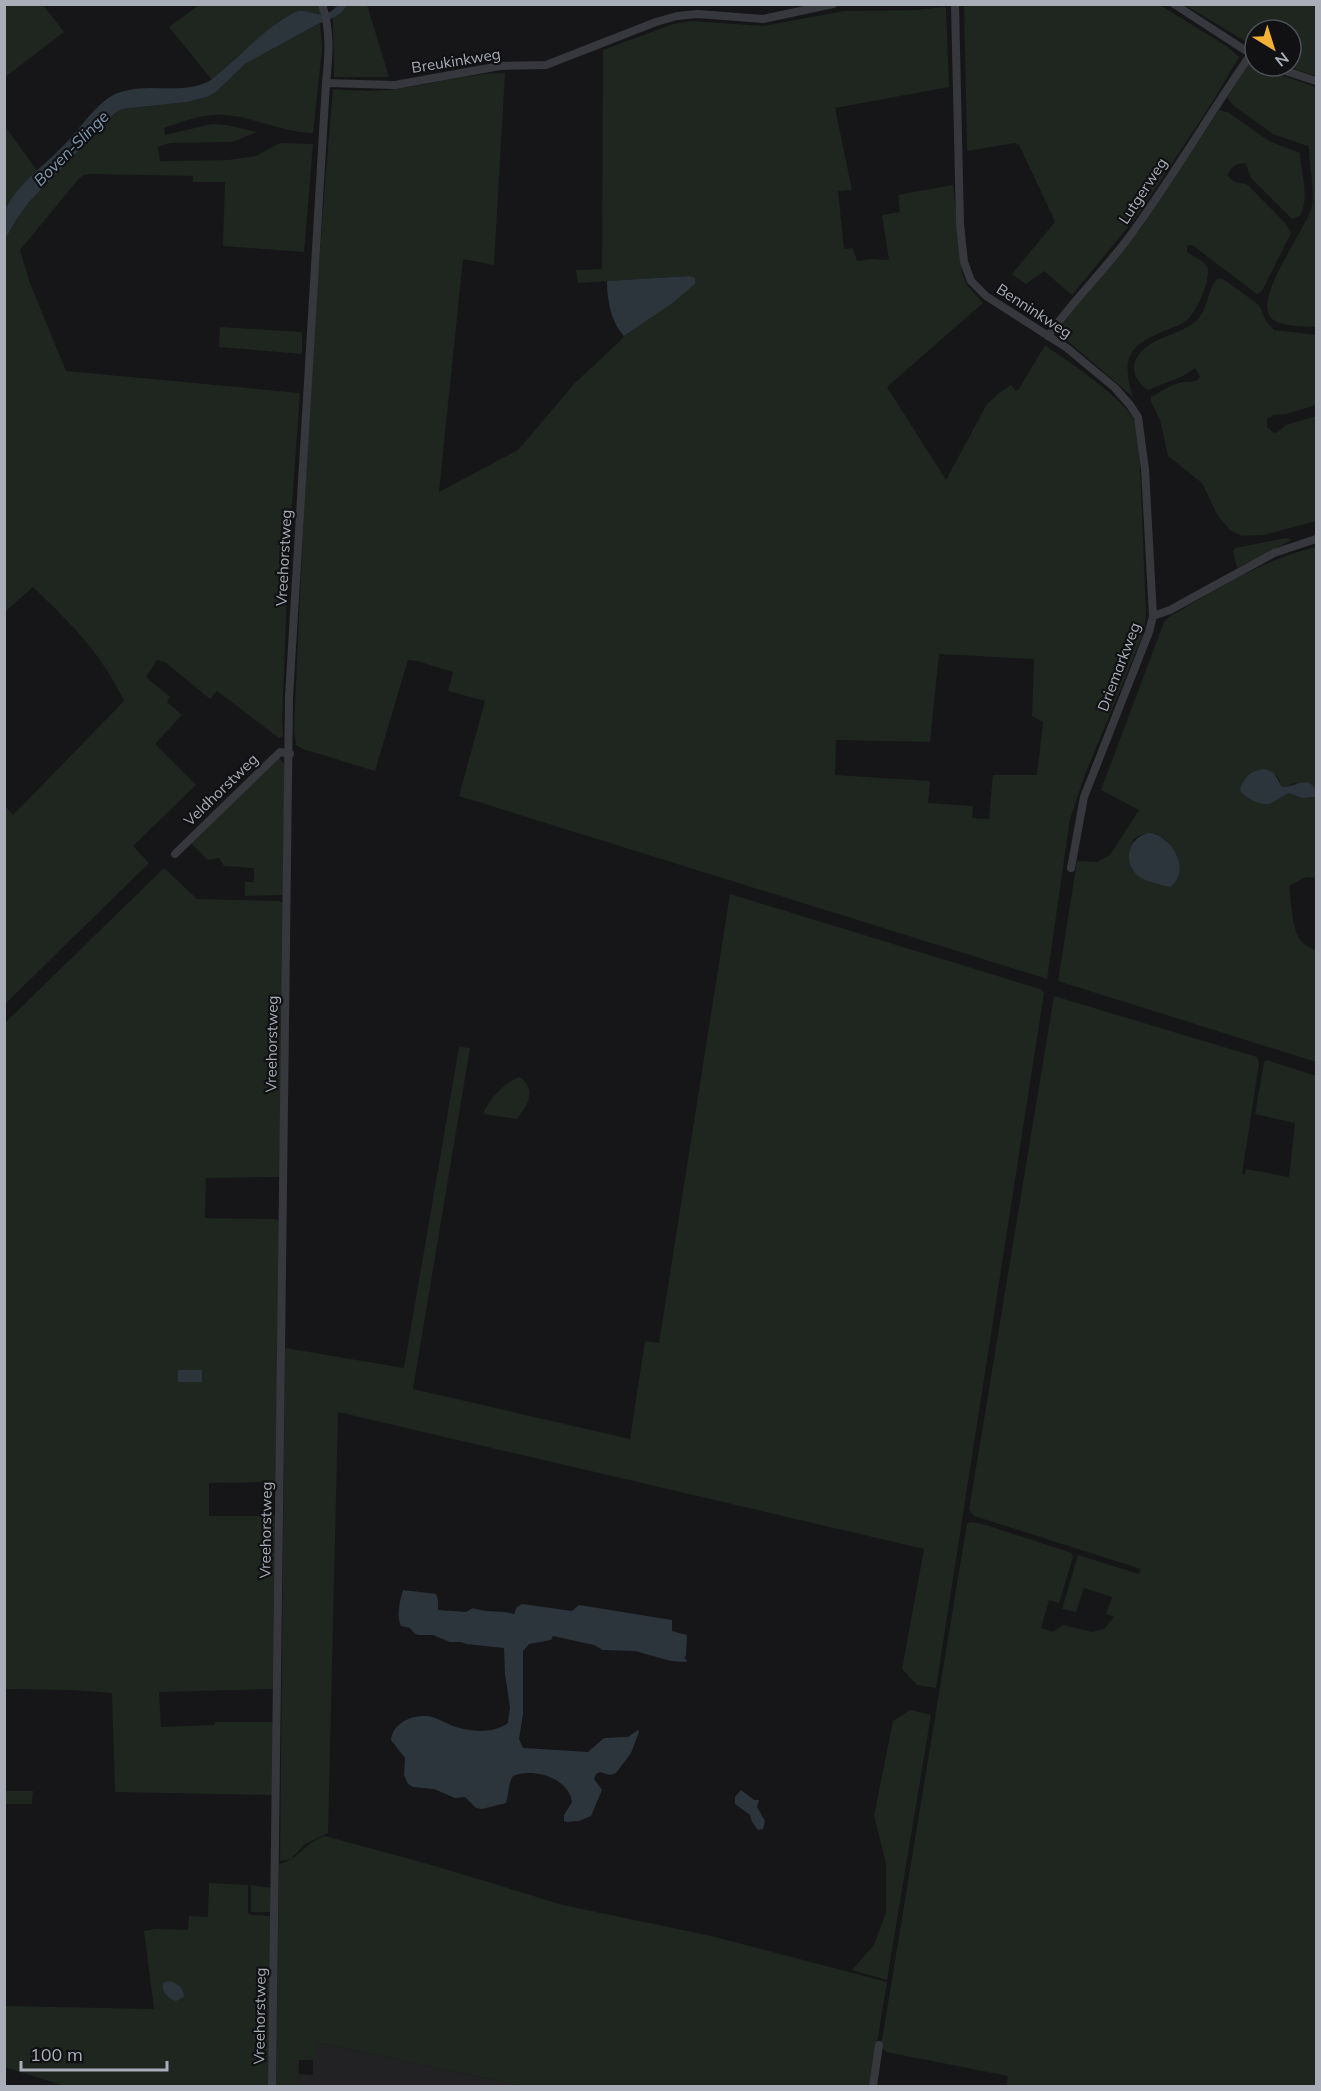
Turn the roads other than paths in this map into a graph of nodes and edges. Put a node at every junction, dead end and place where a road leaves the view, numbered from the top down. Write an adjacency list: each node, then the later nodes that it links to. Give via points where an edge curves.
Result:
1 (833, 4): 7 (street, Breukinkweg, via 763,19 677,16 546,65 500,66 395,85)
2 (955, 4): 8 (street, Benninkweg, via 964,262 971,281 986,296)
3 (1174, 4): 5 (street)
4 (323, 8): 7 (street, Vreehorstweg, via 330,50)
5 (1243, 49)
6 (1243, 68): 8 (street, Lutgerweg, via 1132,234 1067,308)
7 (326, 83): 11 (street, Vreehorstweg, via 290,685)
8 (1048, 336): 10 (street, Benninkweg, via 1115,387 1138,417 1145,469)
9 (1317, 539): 10 (street, Driemarkweg, via 1274,553)
10 (1153, 616): 13 (street, Driemarkweg, via 1084,796)
11 (290, 754): 12 (street, Veldhorstweg, via 279,752); 15 (street, Vreehorstweg)
12 (175, 854)
13 (1071, 868)
14 (879, 2045): 16 (street)
15 (272, 2086)
16 (873, 2086)

